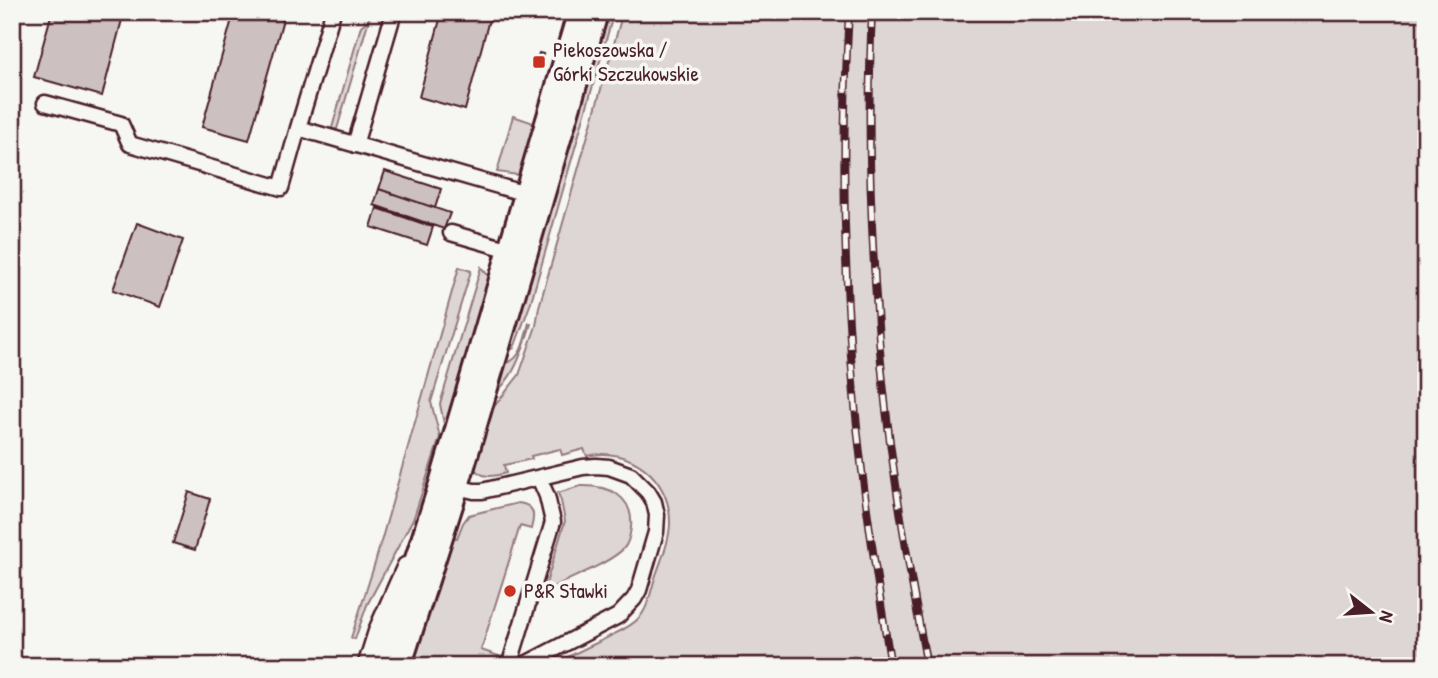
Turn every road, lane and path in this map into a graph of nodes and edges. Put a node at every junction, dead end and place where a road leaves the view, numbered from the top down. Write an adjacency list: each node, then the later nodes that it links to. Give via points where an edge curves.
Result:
1 (333, 12): 5 (lane)
2 (394, 12): 6 (lane)
3 (588, 12): 7 (main road)
4 (45, 103): 5 (lane, via 121,124 130,144 281,188)
5 (298, 128): 6 (lane)
6 (355, 145): 7 (lane)
7 (534, 197): 9 (main road)
8 (451, 233): 9 (lane)
9 (518, 252): 11 (main road)
10 (540, 478): 11 (lane, via 482,491); 14 (lane, via 553,522); 15 (lane, via 583,467 621,470 654,502 656,532 639,590 627,609)
11 (449, 485): 12 (lane, via 416,543); 13 (main road)
12 (365, 666)
13 (391, 666)
14 (509, 666)
15 (522, 666)

